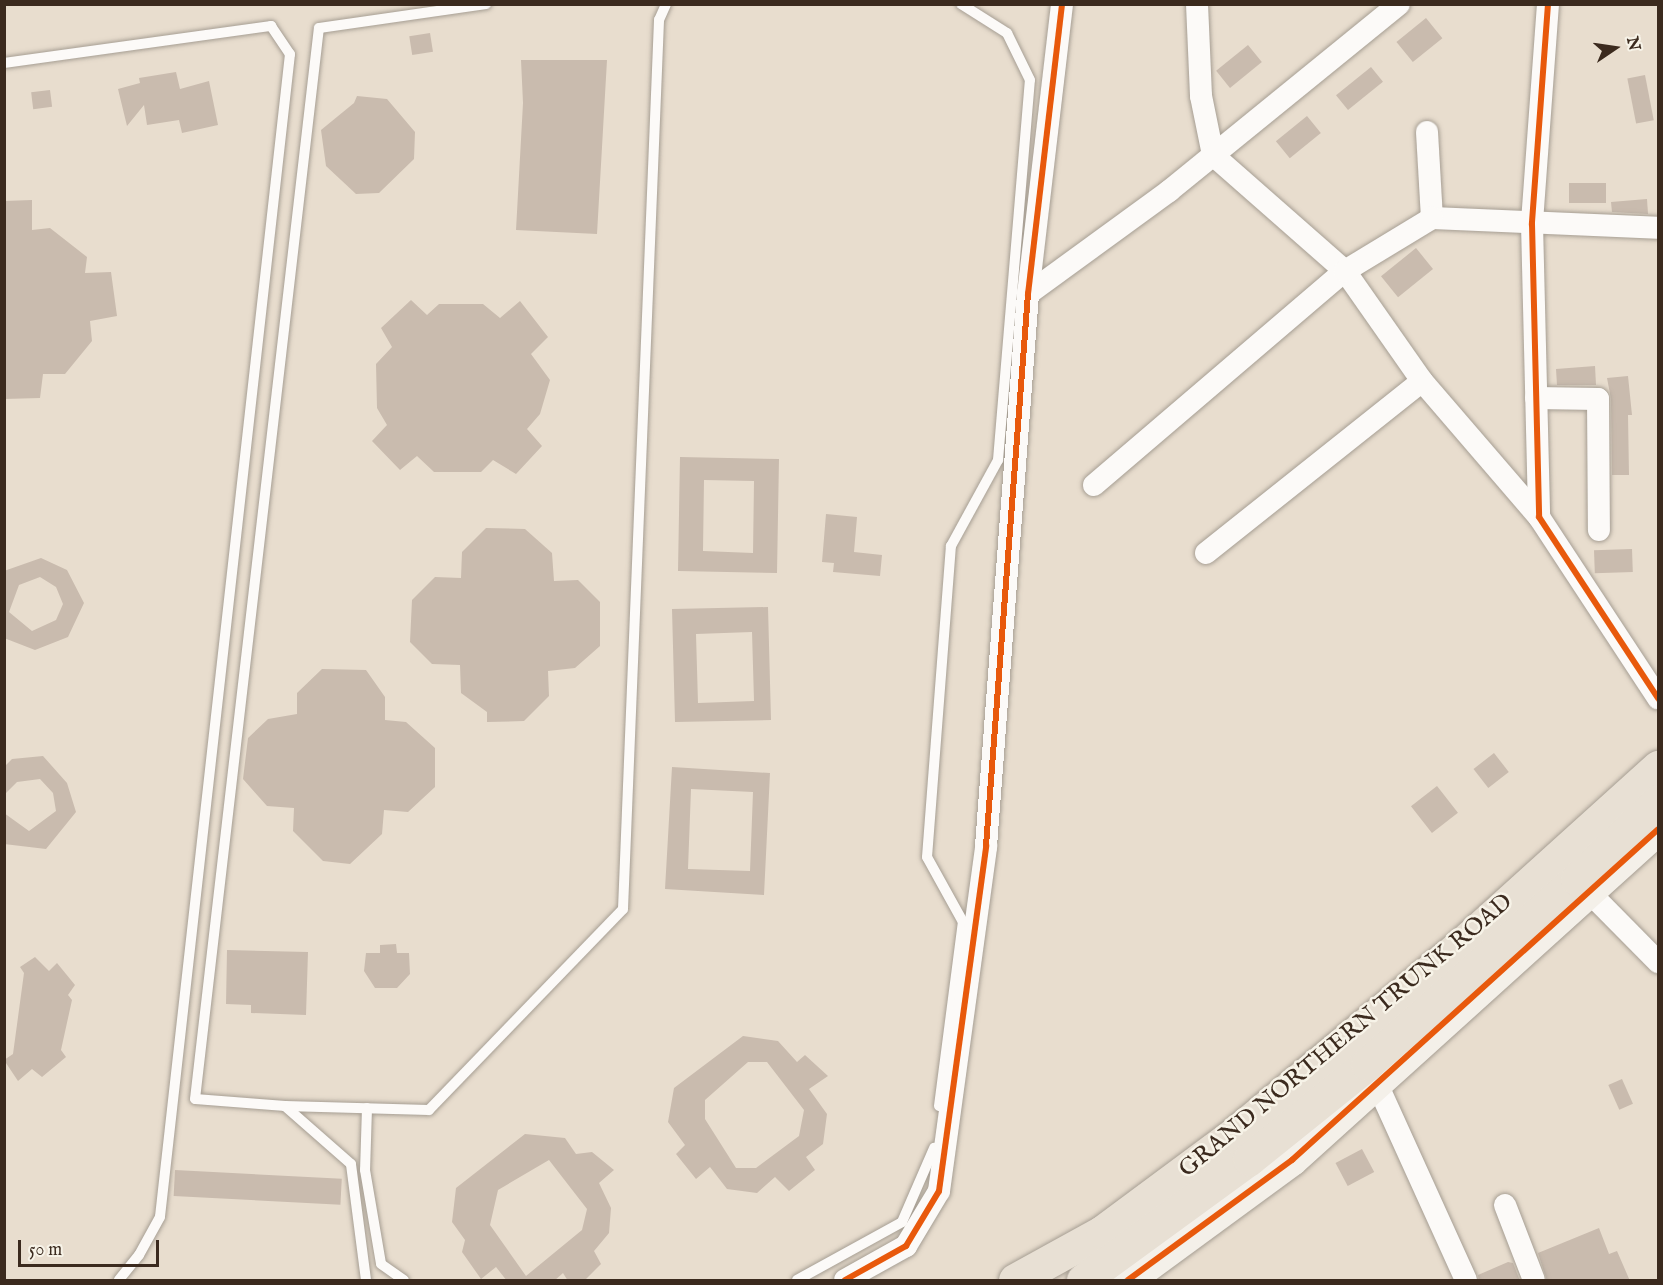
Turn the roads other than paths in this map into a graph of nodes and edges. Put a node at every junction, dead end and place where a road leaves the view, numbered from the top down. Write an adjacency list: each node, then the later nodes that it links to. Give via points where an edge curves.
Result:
1 (486, 4): 28 (lane, via 319,28 195,1099)
2 (666, 4): 29 (lane, via 659,32 623,909 429,1110)
3 (961, 4): 35 (lane, via 1007,33 1030,80 998,460 951,546 927,857 963,922 933,1159 902,1222)
4 (1062, 4): 15 (street)
5 (1197, 4): 10 (street, via 1201,96)
6 (1399, 4): 10 (street)
7 (1548, 4): 12 (street)
8 (4, 63): 32 (lane, via 271,26 290,54 160,1217 140,1255)
9 (1427, 132): 11 (street)
10 (1213, 155): 14 (street); 15 (street)
11 (1432, 219): 12 (street); 14 (street)
12 (1532, 224): 13 (street); 17 (street)
13 (1659, 228)
14 (1345, 271): 16 (street); 18 (street)
15 (1029, 294): 36 (street, via 987,846 939,1191 906,1246)
16 (1422, 381): 19 (street); 21 (street)
17 (1536, 398): 19 (street); 20 (street, via 1598,399)
18 (1094, 485)
19 (1539, 517): 22 (street)
20 (1599, 530)
21 (1206, 553)
22 (1659, 698)
23 (1658, 773): 37 (highway, GRAND NORTHERN TRUNK ROAD, via 1463,943 1234,1134 1102,1232); 38 (highway, GRAND NORTHERN TRUNK ROAD, via 1577,879 1367,1064 1250,1159)
24 (1659, 829): 25 (street)
25 (1590, 893): 26 (street); 27 (street)
26 (1659, 962)
27 (1378, 1086): 31 (street); 39 (street)
28 (285, 1106): 29 (lane); 33 (lane, via 351,1164)
29 (367, 1108): 34 (lane, via 365,1170 381,1264)
30 (1505, 1205): 40 (street)
31 (1146, 1276)
32 (119, 1281)
33 (366, 1281)
34 (404, 1281)
35 (798, 1281)
36 (845, 1281)
37 (1015, 1281)
38 (1083, 1281)
39 (1466, 1281)
40 (1534, 1281)

